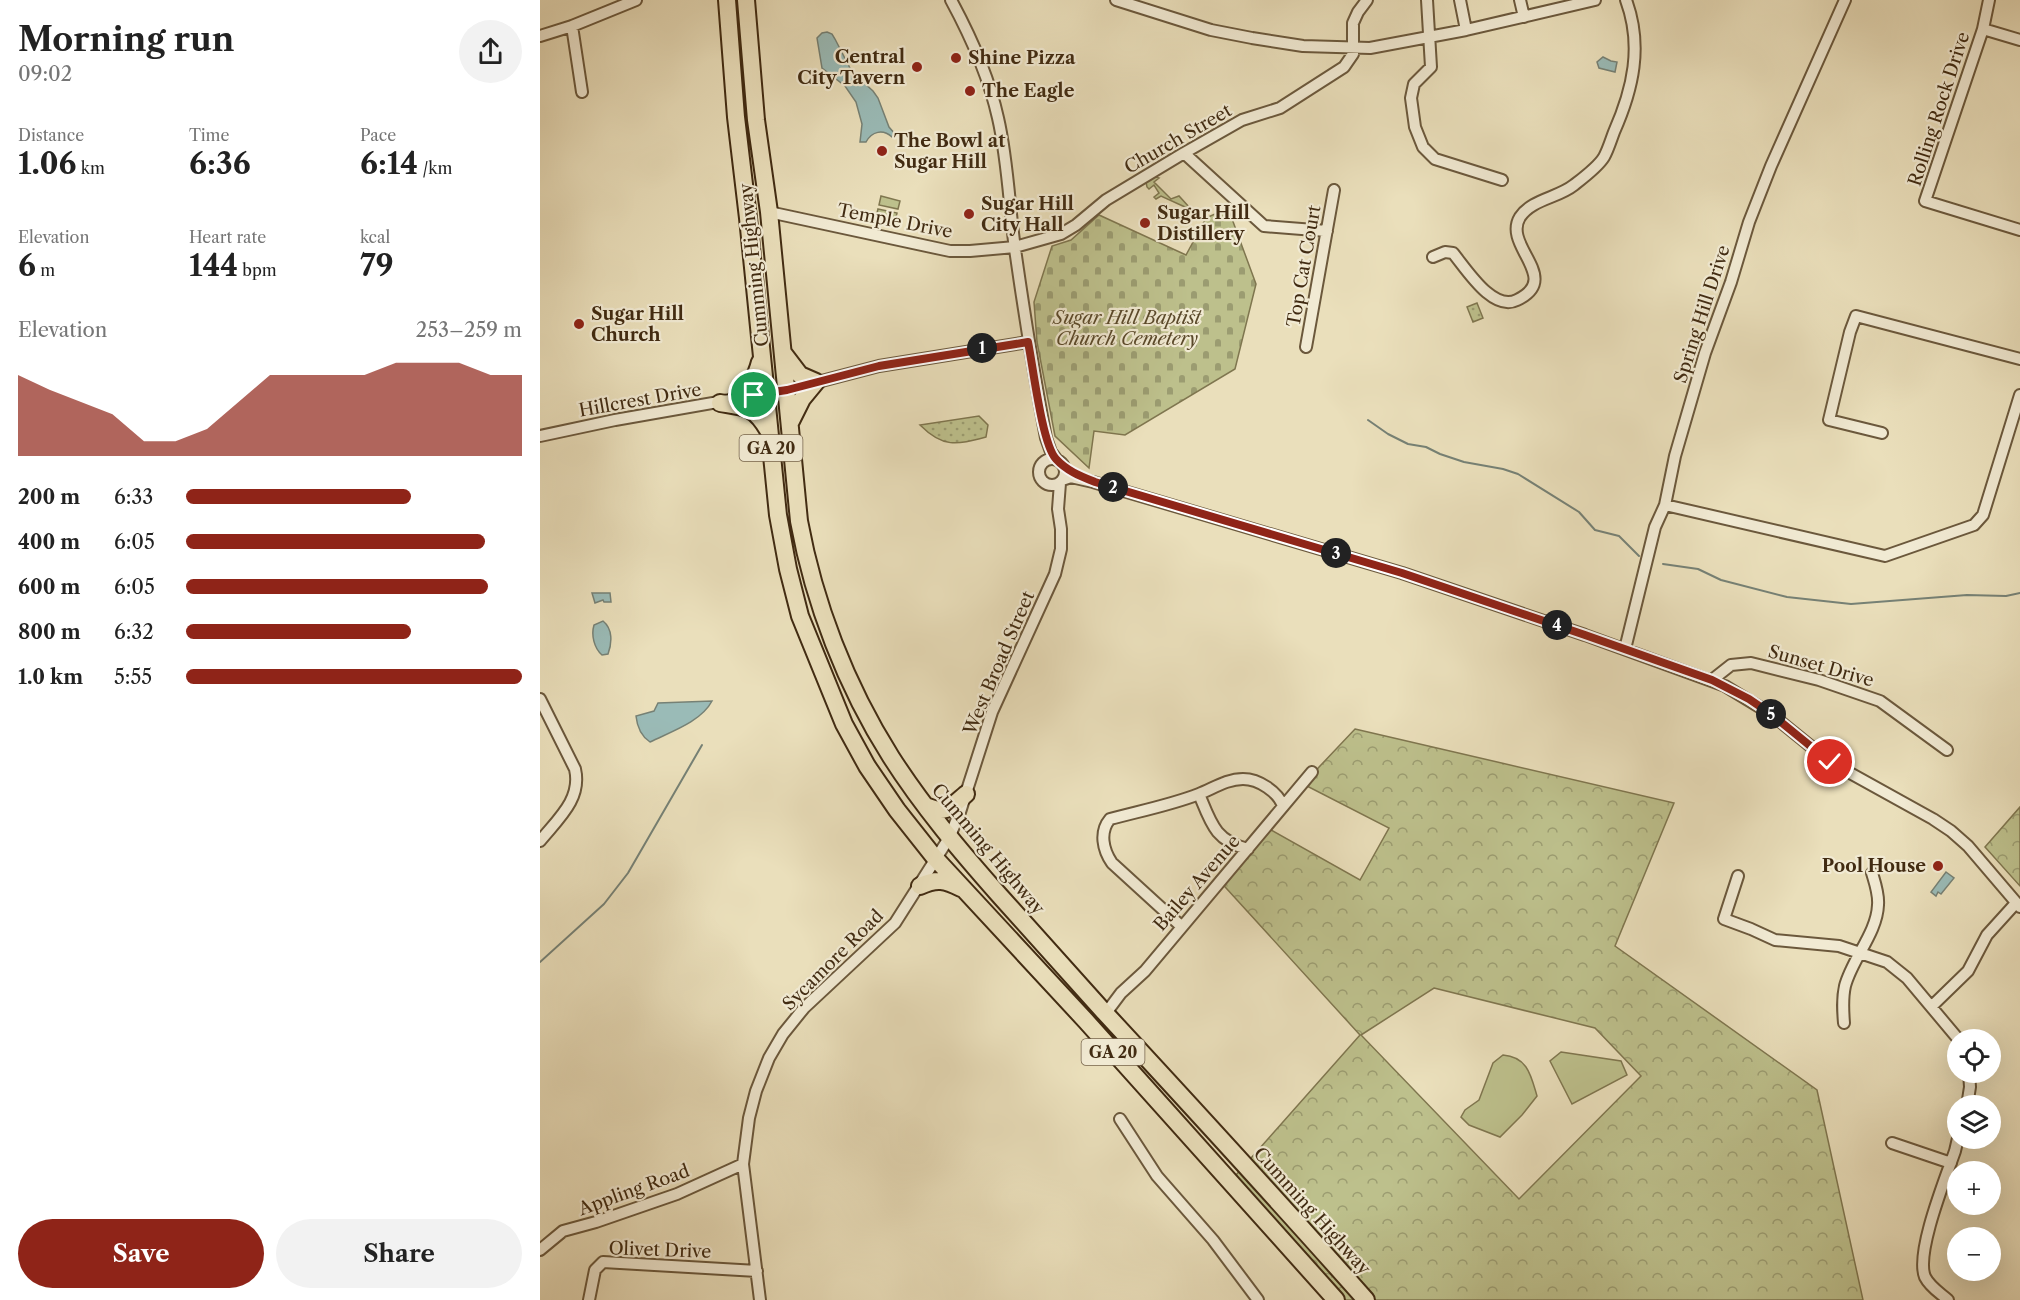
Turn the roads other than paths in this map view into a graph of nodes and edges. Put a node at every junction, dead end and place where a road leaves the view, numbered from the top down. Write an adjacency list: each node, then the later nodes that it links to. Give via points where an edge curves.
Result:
1 (636, 0): 15 (street)
2 (727, 0): 34 (highway, Cumming Highway / GA 20)
3 (746, 0): 26 (highway, Cumming Highway / GA 20)
4 (951, 0): 29 (street, via 984,73 998,118)
5 (1116, 0): 21 (street, via 1211,30)
6 (1367, 0): 21 (street, via 1353,23)
7 (1427, 0): 19 (street)
8 (1460, 0): 17 (street)
9 (1520, 0): 14 (street)
10 (1595, 0): 14 (street)
11 (1626, 0): 30 (street, via 1635,40 1635,70 1621,117 1603,158 1572,187 1530,207 1520,217 1516,236 1534,271 1534,283 1528,293 1503,303 1492,297 1453,253)
12 (1845, 0): 51 (street, Spring Hill Drive, via 1749,222 1705,353)
13 (1989, 0): 16 (street, Rolling Rock Drive)
14 (1524, 17): 17 (street)
15 (572, 26): 18 (street); 22 (street)
16 (1983, 28): 20 (street); 27 (street, Rolling Rock Drive, via 1925,201)
17 (1466, 30): 19 (street)
18 (540, 36)
19 (1430, 37): 21 (street); 24 (street, via 1431,67 1414,84 1411,98 1417,138 1435,159)
20 (2020, 40)
21 (1354, 51): 23 (street, Church Street, via 1344,67 1280,108 1242,120)
22 (582, 92)
23 (1184, 153): 28 (street, via 1264,226); 29 (street, Church Street, via 1106,200 1061,234)
24 (1502, 180)
25 (1334, 190): 28 (street, Top Cat Court)
26 (769, 213): 29 (street, Temple Drive, via 950,251); 33 (highway, Cumming Highway / GA 20)
27 (2020, 230)
28 (1327, 231): 32 (street, Top Cat Court)
29 (1015, 247): 31 (street)
30 (1433, 256)
31 (1028, 342): 36 (street, Hillcrest Drive, via 879,366); 45 (street)
32 (1306, 347)
33 (784, 354): 36 (highway, via 800,375); 37 (highway, Cumming Highway / GA 20)
34 (762, 355): 38 (highway, Cumming Highway / GA 20); 40 (highway, via 750,387)
35 (2020, 359): 43 (street, via 1856,316 1829,420)
36 (816, 382): 37 (street, Hillcrest Drive); 41 (highway)
37 (787, 390): 38 (street, Hillcrest Drive); 41 (highway, Cumming Highway / GA 20)
38 (766, 392): 40 (street, Hillcrest Drive); 42 (highway, Cumming Highway / GA 20)
39 (2020, 395): 51 (street, via 1983,515 1974,525 1885,556)
40 (728, 401): 42 (highway, via 757,413); 44 (street, Hillcrest Drive)
41 (790, 422): 60 (highway, Cumming Highway / GA 20, via 799,521 816,594 862,706 890,756)
42 (769, 431): 65 (highway, Cumming Highway / GA 20, via 788,569 812,648 844,724 867,766)
43 (1882, 433)
44 (540, 436)
45 (1046, 438): 46 (street); 47 (street)
46 (1041, 464): 47 (street, via 1049,459); 50 (street, via 1038,472)
47 (1060, 464): 48 (street, via 1065,471); 49 (street)
48 (1061, 481): 49 (street, via 1071,477); 50 (street); 52 (street, West Broad Street)
49 (1093, 482): 53 (street, via 1402,573)
50 (1045, 483): 52 (street, West Broad Street)
51 (1665, 504): 53 (street, Spring Hill Drive, via 1655,527)
52 (1058, 509): 58 (street, West Broad Street, via 1061,549 1055,574 992,712)
53 (1625, 649): 54 (street)
54 (1712, 680): 56 (street, Sunset Drive, via 1731,665 1751,663 1819,680 1880,701); 70 (street, via 1771,714 1830,762 1951,831)
55 (540, 699): 63 (street, via 578,780 570,805)
56 (1947, 750)
57 (1312, 772): 61 (street, Bailey Avenue)
58 (966, 794): 60 (highway, via 943,811); 62 (street, West Broad Street)
59 (1199, 794): 61 (street, via 1219,784 1252,780 1280,798); 64 (street, via 1212,826 1232,845); 71 (street, via 1110,819 1105,826 1104,851 1112,863)
60 (926, 806): 62 (highway, Cumming Highway / GA 20)
61 (1283, 806): 64 (street, Bailey Avenue)
62 (949, 838): 65 (street, West Broad Street); 74 (highway, Cumming Highway / GA 20)
63 (540, 841)
64 (1248, 849): 71 (street, Bailey Avenue)
65 (935, 858): 68 (street, Sycamore Road); 69 (highway, Cumming Highway / GA 20)
66 (1872, 873): 72 (street, via 1878,906 1870,934)
67 (1738, 876): 72 (street, via 1724,920 1775,940 1839,946)
68 (920, 886): 69 (highway, via 933,880); 80 (street, Sycamore Road, via 895,923 811,1002 783,1034 756,1091)
69 (963, 889): 87 (highway, Cumming Highway / GA 20)
70 (2018, 905): 73 (street, via 1988,935 1968,971)
71 (1181, 926): 74 (street, Bailey Avenue)
72 (1859, 952): 73 (street, via 1887,962); 75 (street, via 1845,984)
73 (1932, 1006): 76 (street)
74 (1106, 1013): 88 (highway, Cumming Highway / GA 20)
75 (1844, 1023)
76 (1950, 1029)
77 (1120, 1119): 86 (street, via 1157,1176 1213,1240)
78 (1892, 1143): 79 (street)
79 (1947, 1162)
80 (743, 1164): 82 (street, Appling Road, via 677,1194 563,1231); 83 (street, Sycamore Road)
81 (1947, 1175): 89 (street, via 1922,1262 1930,1284)
82 (540, 1250)
83 (757, 1271): 84 (street, Olivet Drive, via 603,1262 595,1270); 85 (street, Sycamore Road)
84 (589, 1300)
85 (760, 1300)
86 (1258, 1300)
87 (1336, 1300)
88 (1366, 1300)
89 (1948, 1300)

